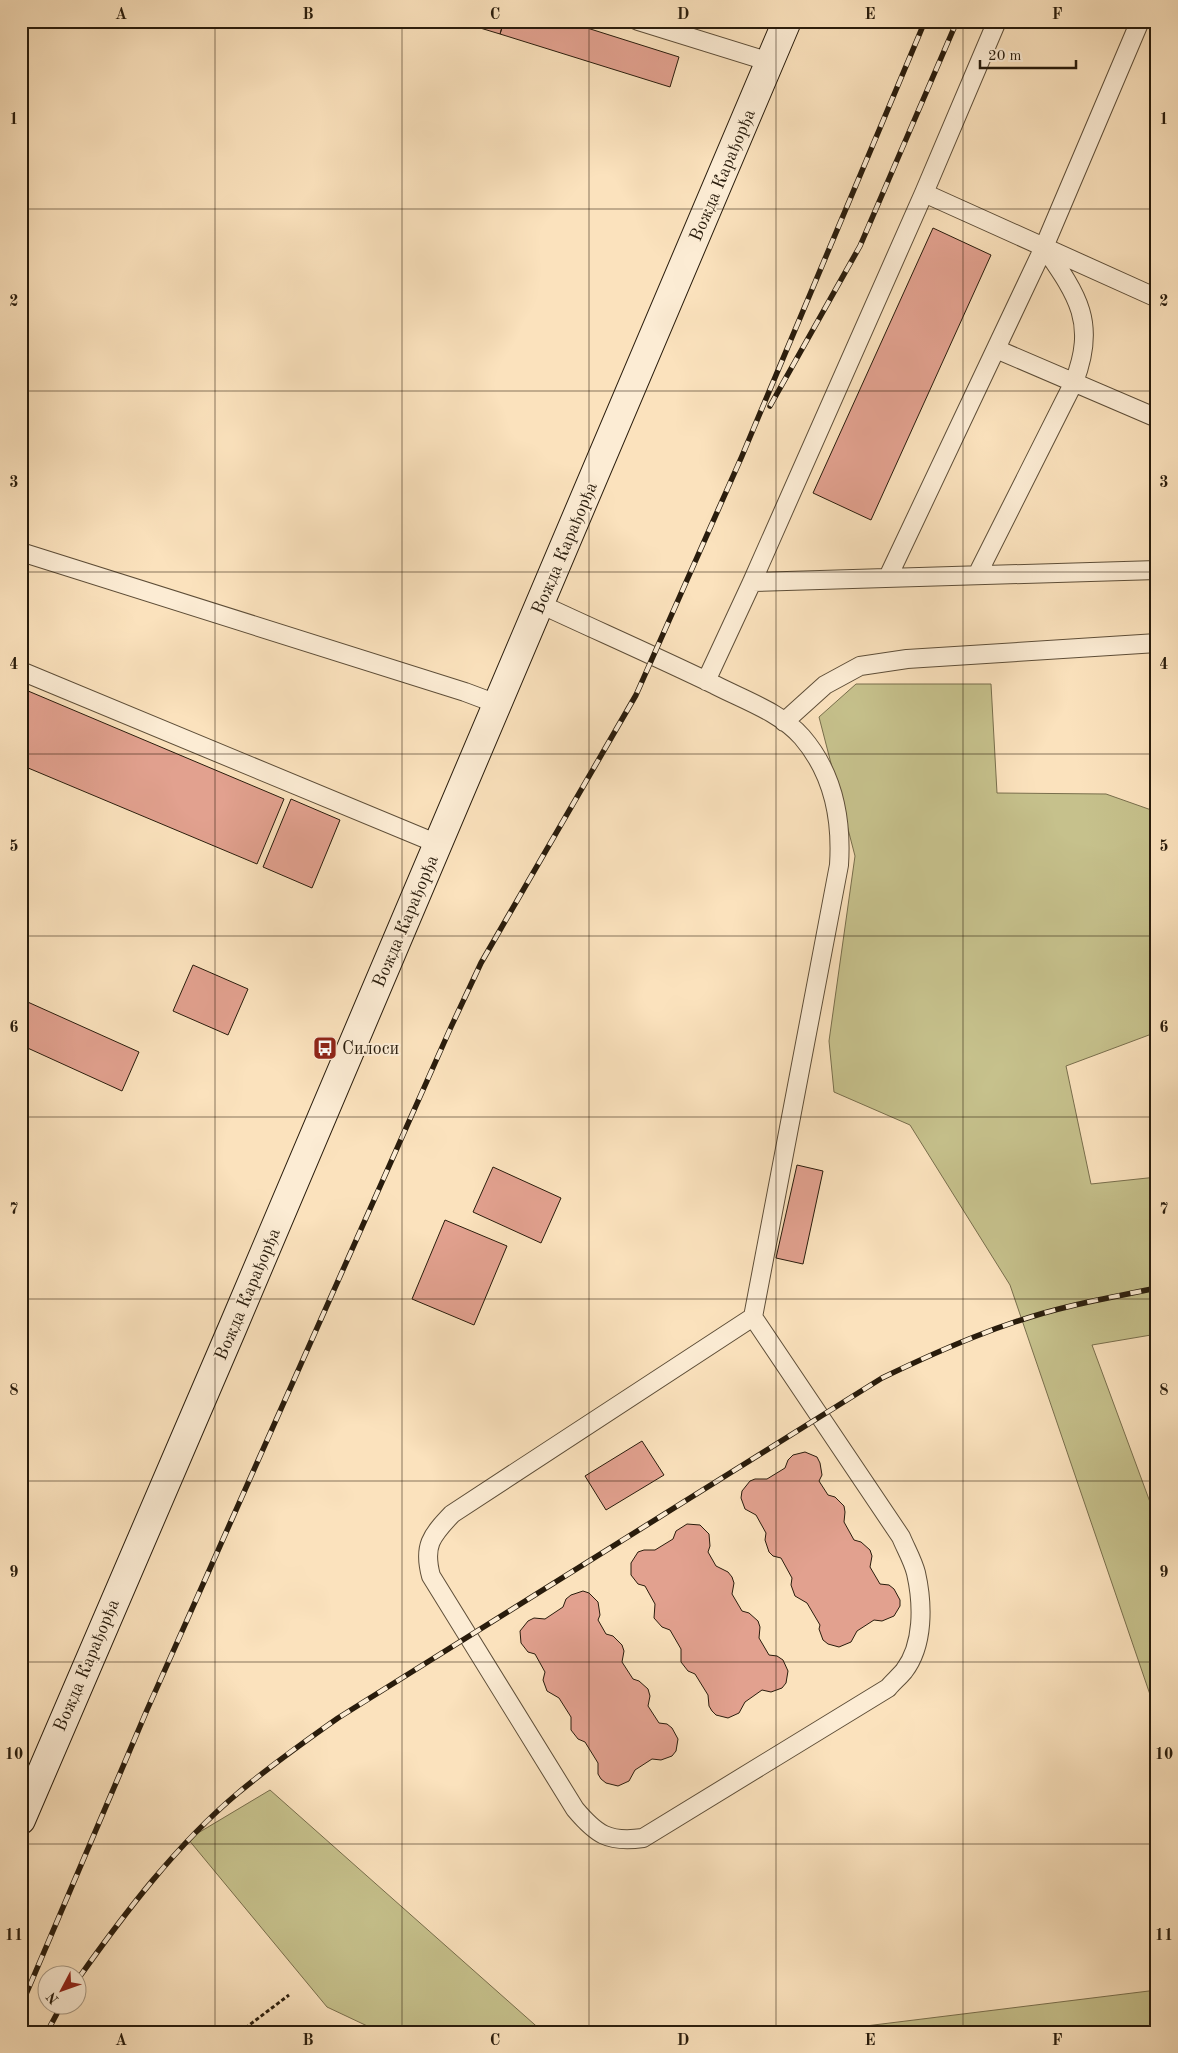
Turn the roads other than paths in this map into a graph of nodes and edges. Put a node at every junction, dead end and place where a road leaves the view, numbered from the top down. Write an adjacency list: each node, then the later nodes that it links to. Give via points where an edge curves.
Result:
1 (638, 21): 5 (lane)
2 (787, 21): 5 (main road, Вожда Карађорђа)
3 (997, 21): 6 (lane)
4 (1140, 21): 7 (lane)
5 (770, 62): 17 (main road, Вожда Карађорђа)
6 (924, 194): 7 (lane); 16 (lane)
7 (1044, 247): 8 (lane); 9 (lane); 10 (lane, via 1064,276 1085,326 1082,362)
8 (1157, 298)
9 (996, 349): 10 (lane); 15 (lane)
10 (1074, 382): 11 (lane); 14 (lane)
11 (1157, 418)
12 (21, 552): 21 (lane)
13 (1157, 570): 14 (lane)
14 (977, 575): 15 (lane)
15 (888, 577): 16 (lane)
16 (752, 582): 20 (lane)
17 (540, 604): 20 (lane); 21 (main road, Вожда Карађорђа)
18 (1157, 643): 22 (lane, via 907,659 860,666 825,685)
19 (21, 671): 23 (lane)
20 (706, 681): 22 (lane)
21 (497, 704): 23 (main road, Вожда Карађорђа)
22 (784, 722): 24 (lane, via 801,736 825,772 838,816 841,840)
23 (438, 844): 25 (main road, Вожда Карађорђа)
24 (753, 1317): 24 (lane, via 452,1514 431,1541 426,1558 431,1576 574,1809 604,1837 625,1841 642,1838 888,1688 905,1670 914,1653 920,1604 916,1572 901,1538)
25 (21, 1820)

